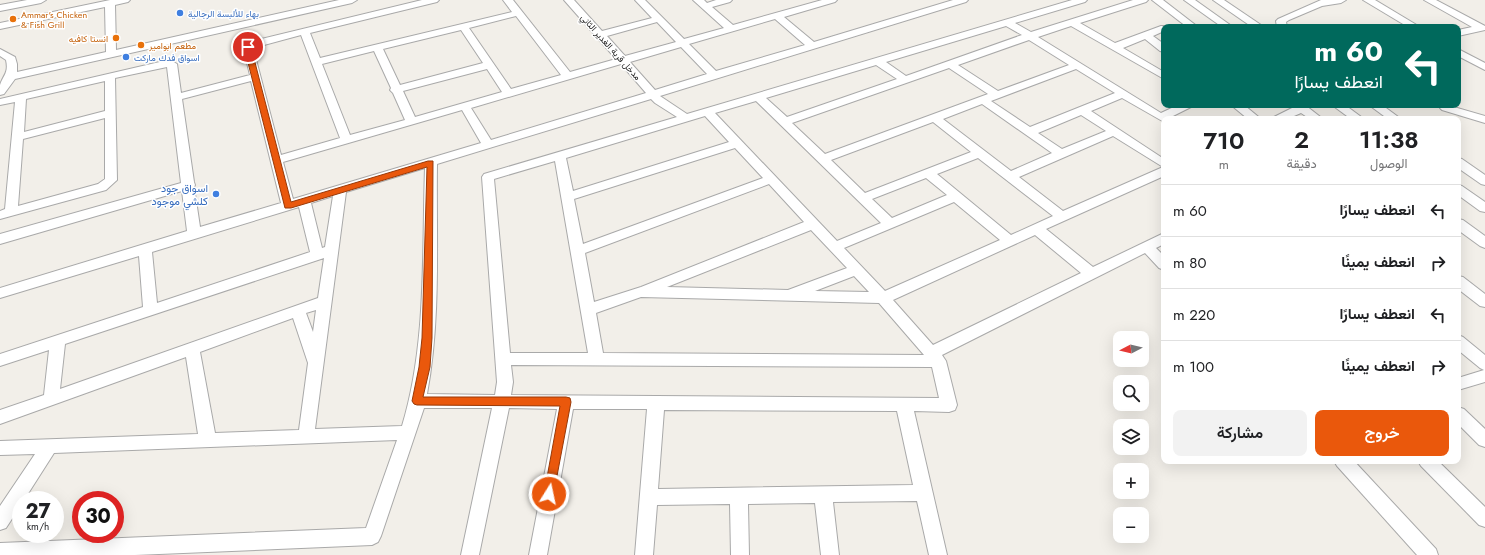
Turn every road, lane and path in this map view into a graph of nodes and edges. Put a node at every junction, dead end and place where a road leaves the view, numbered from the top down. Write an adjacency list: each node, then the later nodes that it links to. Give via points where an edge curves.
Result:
1 (41, 0): 21 (street)
2 (125, 0): 19 (street)
3 (352, 0): 24 (street); 52 (street)
4 (434, 0): 24 (street)
5 (508, 0): 22 (street)
6 (570, 0): 42 (street, مدخل قرية الغدير الثاني)
7 (640, 0): 25 (street)
8 (727, 0): 20 (street)
9 (832, 0): 23 (street)
10 (963, 0): 46 (street)
11 (1082, 0): 27 (street)
12 (1143, 0): 28 (street)
13 (1157, 0): 26 (street)
14 (1189, 0): 31 (street)
15 (1218, 0): 32 (street)
16 (1341, 0): 33 (street, via 1320,3)
17 (1368, 0): 34 (street)
18 (1429, 0): 37 (street)
19 (110, 3): 35 (street); 52 (street)
20 (701, 3): 38 (street)
21 (0, 8)
22 (518, 13): 36 (street); 62 (street)
23 (777, 16): 38 (street); 46 (street)
24 (360, 18): 40 (street)
25 (658, 18): 42 (street); 45 (street)
26 (1184, 21): 29 (street); 30 (street)
27 (1007, 22): 44 (street); 54 (street)
28 (1073, 22): 44 (street); 49 (street)
29 (1176, 24)
30 (1188, 24)
31 (1224, 24)
32 (1254, 24)
33 (1281, 24)
34 (1410, 24)
35 (0, 26)
36 (463, 26): 48 (street); 58 (street)
37 (1483, 28): 41 (street)
38 (731, 29): 45 (street)
39 (1161, 29): 43 (street)
40 (304, 31): 55 (street); 66 (street, via 249,45)
41 (1461, 32)
42 (600, 35): 53 (street, مدخل قرية الغدير الثاني)
43 (1146, 35): 47 (street); 49 (street)
44 (1030, 36): 57 (street); 60 (street)
45 (683, 43): 53 (street); 63 (street)
46 (812, 46): 63 (street)
47 (1161, 46)
48 (377, 47): 55 (street); 68 (street)
49 (1115, 47): 61 (street)
50 (0, 52): 64 (street, via 11,59 14,68)
51 (1461, 54): 59 (street)
52 (111, 55): 64 (street)
53 (623, 60): 62 (street); 71 (street, مدخل قرية الغدير الثاني)
54 (878, 61): 67 (street); 74 (street)
55 (316, 62): 105 (street)
56 (1461, 63): 59 (street)
57 (950, 64): 67 (street); 73 (street)
58 (490, 65): 68 (street); 70 (street)
59 (1482, 65)
60 (1077, 66): 72 (street); 73 (street)
61 (1161, 74)
62 (567, 76): 70 (street)
63 (715, 76): 71 (street)
64 (10, 77): 69 (street)
65 (110, 77): 75 (street, via 170,63); 76 (street); 89 (street)
66 (254, 77): 75 (street); 112 (street)
67 (905, 80): 101 (street)
68 (396, 90): 100 (street)
69 (0, 92)
70 (508, 93): 79 (street)
71 (653, 94): 97 (street, مدخل قرية الغدير الثاني, via 659,101); 107 (street)
72 (1122, 94): 87 (street); 96 (street)
73 (997, 95): 77 (street)
74 (758, 96): 88 (street); 101 (street)
75 (177, 97): 121 (street)
76 (22, 98): 78 (street); 104 (street)
77 (983, 100): 98 (street); 102 (street)
78 (0, 102)
79 (464, 105): 100 (street); 107 (street)
80 (1181, 108): 90 (street)
81 (1241, 108): 91 (street)
82 (1297, 108): 92 (street)
83 (1303, 108): 93 (street)
84 (1342, 108): 94 (street)
85 (1379, 108): 95 (street)
86 (1449, 108): 99 (street)
87 (1082, 110): 102 (street); 103 (street)
88 (707, 111): 97 (street); 106 (street)
89 (110, 113): 104 (street); 132 (street, via 111,180 108,184)
90 (1166, 116)
91 (1251, 116)
92 (1283, 116)
93 (1313, 116)
94 (1354, 116)
95 (1391, 116)
96 (1161, 117)
97 (686, 118): 110 (street)
98 (935, 118): 108 (street); 111 (street)
99 (1485, 120)
100 (411, 121): 105 (street)
101 (784, 122): 111 (street)
102 (1029, 132): 109 (street)
103 (1115, 132): 109 (street); 113 (street)
104 (18, 137): 124 (street)
105 (346, 140): 112 (street)
106 (737, 143): 119 (street); 127 (street)
107 (488, 145): 114 (street)
108 (979, 153): 117 (street); 118 (street)
109 (1061, 154): 118 (street)
110 (560, 155): 127 (street); 166 (street, via 488,177)
111 (823, 159): 128 (street)
112 (277, 160): 130 (street)
113 (1161, 162)
114 (431, 163): 122 (street); 174 (street, via 427,338)
115 (1461, 164): 120 (street)
116 (1161, 172): 133 (street)
117 (928, 173): 126 (street); 128 (street)
118 (1010, 176): 133 (street)
119 (771, 179): 134 (street); 147 (street)
120 (1485, 181)
121 (189, 185): 138 (street); 139 (street)
122 (340, 190): 129 (street); 146 (street)
123 (1461, 191): 131 (street)
124 (13, 193): 125 (street); 132 (street)
125 (0, 196)
126 (956, 196): 135 (street); 141 (street)
127 (568, 197): 147 (street)
128 (863, 198): 135 (street)
129 (304, 201): 130 (street); 148 (street)
130 (288, 206): 138 (street)
131 (1485, 208)
132 (5, 213)
133 (1062, 217): 137 (street)
134 (813, 224): 144 (street); 153 (street)
135 (890, 224): 144 (street)
136 (1461, 225): 142 (street)
137 (1037, 229): 141 (street); 151 (street)
138 (194, 234): 145 (street)
139 (0, 239)
140 (1161, 239): 143 (street)
141 (1010, 241): 156 (street)
142 (1485, 244)
143 (1147, 246): 149 (street); 151 (street)
144 (835, 247): 150 (street)
145 (145, 249): 154 (street); 159 (street)
146 (332, 250): 148 (street); 158 (street)
147 (577, 251): 161 (street)
148 (317, 254): 159 (street)
149 (1161, 262)
150 (856, 270): 155 (street); 156 (street)
151 (1092, 273): 165 (street)
152 (1461, 283): 157 (street)
153 (640, 292): 155 (street); 161 (street)
154 (0, 293)
155 (785, 296): 156 (street)
156 (883, 298): 165 (street)
157 (1483, 299)
158 (325, 301): 160 (street); 170 (street)
159 (150, 310): 162 (street)
160 (298, 310): 164 (street); 170 (street)
161 (588, 310): 168 (street)
162 (58, 340): 167 (street); 173 (street)
163 (1461, 344): 169 (street)
164 (192, 348): 173 (street); 183 (street)
165 (935, 357): 168 (street); 178 (street, via 949,405)
166 (504, 359): 168 (street); 175 (street, via 505,382)
167 (0, 360)
168 (597, 360)
169 (1485, 364)
170 (316, 365): 182 (street)
171 (1485, 376): 172 (street)
172 (1461, 383)
173 (51, 399): 179 (street)
174 (417, 401): 175 (street); 181 (street)
175 (502, 401): 176 (street); 196 (street)
176 (566, 402): 177 (street); 197 (street)
177 (656, 403): 178 (street); 192 (street)
178 (904, 405): 189 (street)
179 (0, 417)
180 (1461, 417): 184 (street)
181 (408, 433): 182 (street); 195 (street, via 372,536)
182 (306, 437): 183 (street)
183 (208, 440): 185 (street)
184 (1485, 440)
185 (49, 447): 186 (street); 194 (street)
186 (0, 448)
187 (1346, 464): 202 (street)
188 (1431, 464): 193 (street)
189 (924, 493): 190 (street); 201 (street)
190 (823, 494): 191 (street); 200 (street)
191 (739, 495): 192 (street); 199 (street)
192 (649, 496): 198 (street)
193 (1485, 519)
194 (0, 522)
195 (0, 552)
196 (470, 555)
197 (538, 555)
198 (644, 555)
199 (740, 555)
200 (830, 555)
201 (938, 555)
202 (1429, 555)

